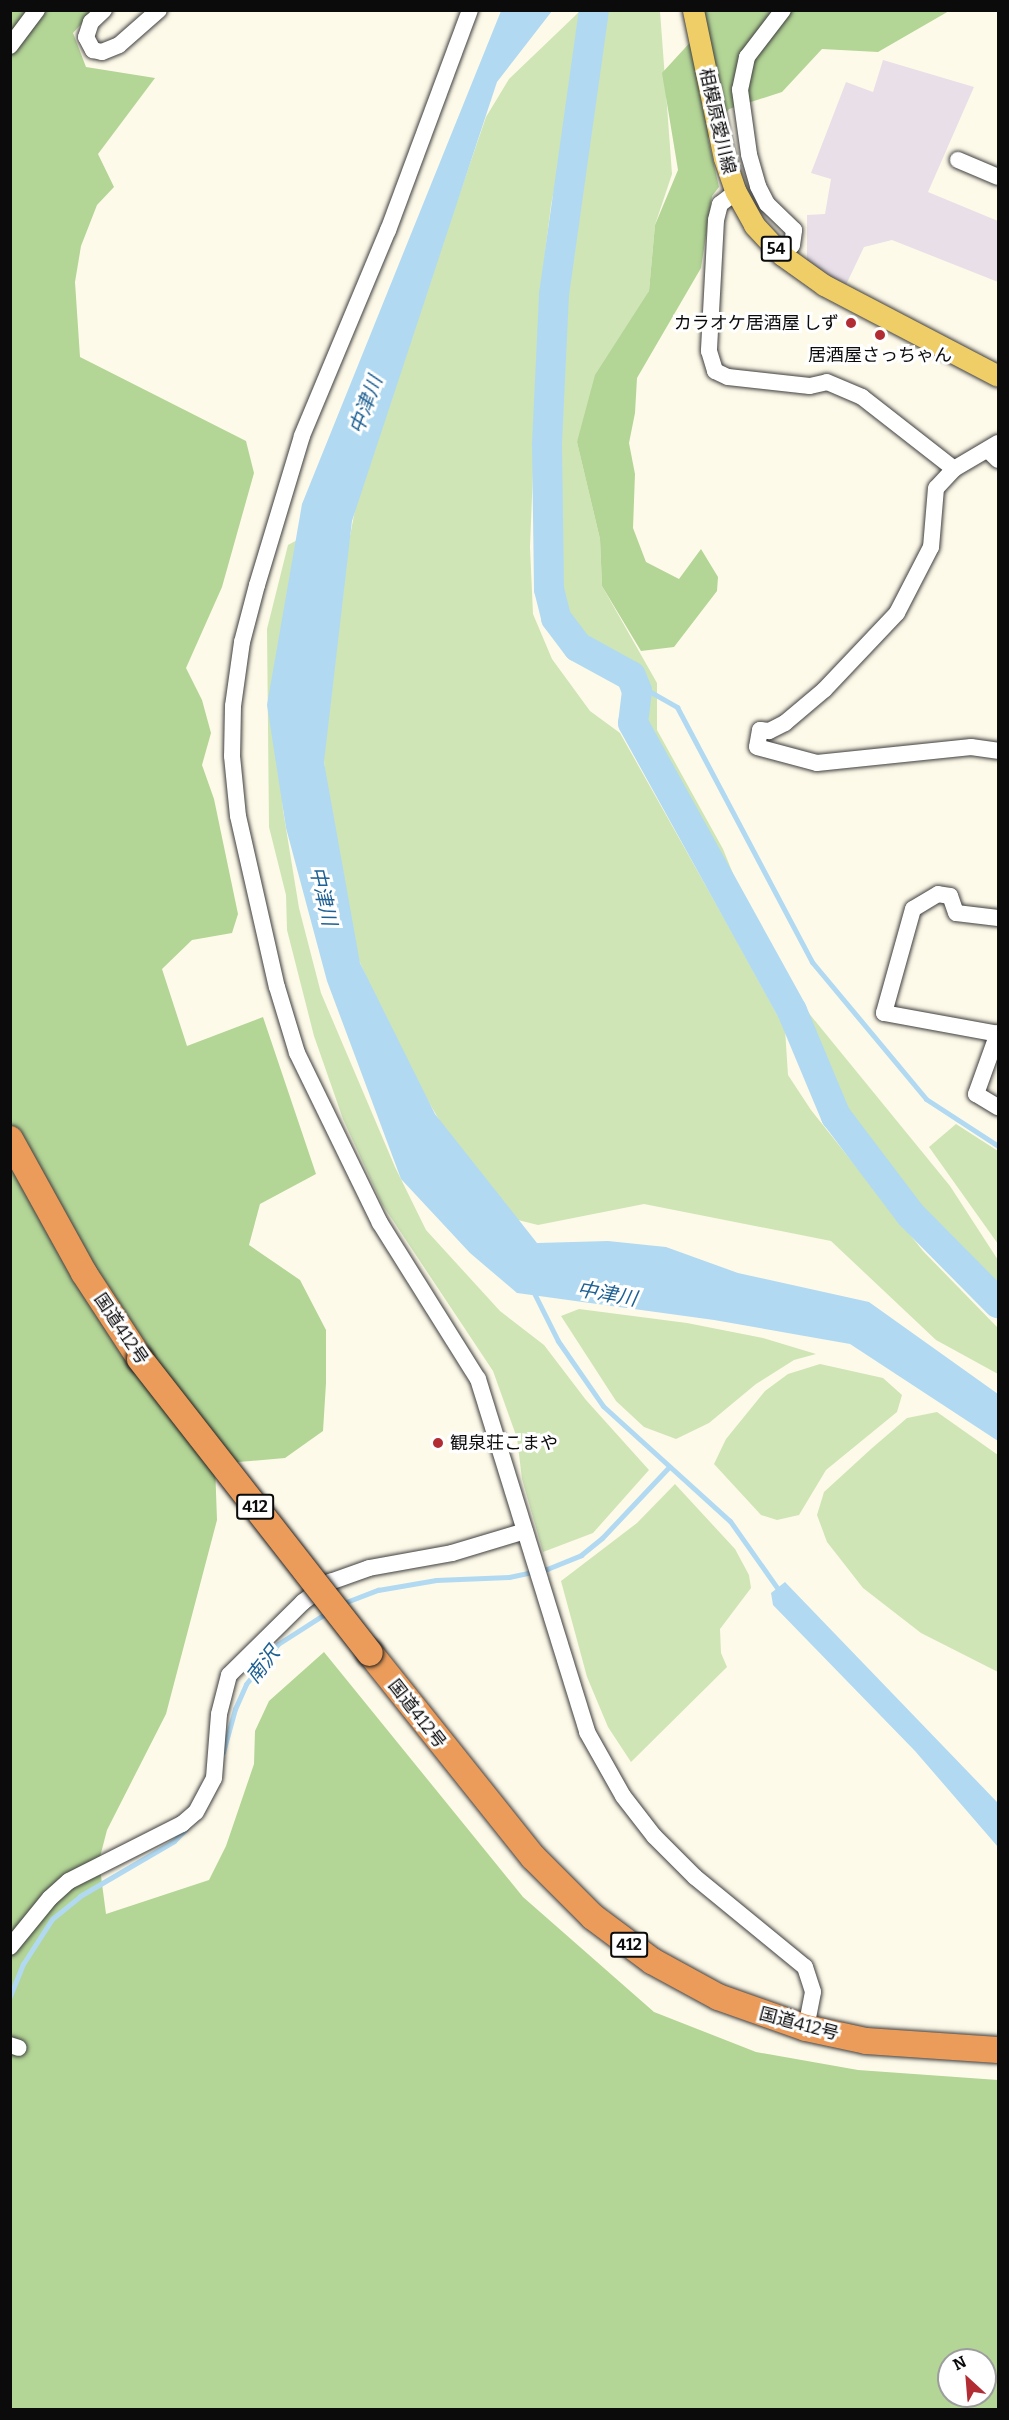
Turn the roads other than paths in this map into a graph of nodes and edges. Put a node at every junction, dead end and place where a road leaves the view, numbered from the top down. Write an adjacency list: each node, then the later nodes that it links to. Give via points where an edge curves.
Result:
1 (37, 10): 7 (street)
2 (104, 10): 3 (street, via 91,22 86,37 93,50 102,52 119,45)
3 (159, 10)
4 (470, 10): 20 (street, via 388,230 302,436 242,642 233,706 232,756 243,843 297,1053 380,1223 478,1379)
5 (693, 10): 10 (main road, 相模原愛川線 / 54, via 721,146)
6 (783, 10): 11 (street, via 747,57 740,90 758,186 767,204 794,230 792,245)
7 (10, 46)
8 (958, 160): 9 (street)
9 (999, 177)
10 (736, 192): 11 (main road, 相模原愛川線 / 54, via 754,225); 14 (street, via 720,204 716,220 709,351 715,370 724,377 810,386 827,382 862,397)
11 (782, 255): 12 (main road, 相模原愛川線 / 54, via 852,302)
12 (999, 376)
13 (995, 451): 14 (street)
14 (954, 469): 15 (street, via 936,488 931,547 897,613 824,690 785,723 769,731 760,730 757,747 817,763 971,747)
15 (999, 751)
16 (999, 918): 17 (street, via 956,913 950,896 938,894 913,909 884,1013)
17 (998, 1034): 18 (street, via 976,1094)
18 (999, 1107)
19 (10, 1139): 22 (highway, 国道412号 / 412, bridge, via 84,1273 140,1359 490,1807 593,1917 652,1961 702,1990)
20 (528, 1538): 21 (street, via 369,1568 330,1582 303,1602 229,1675 219,1714 214,1778 196,1812 183,1824 69,1881); 22 (street, via 581,1718 606,1769 643,1824 671,1855 805,1967 813,1992)
21 (10, 1947)
22 (806, 2028): 23 (highway, 国道412号 / 412, via 866,2041)
23 (999, 2050)

